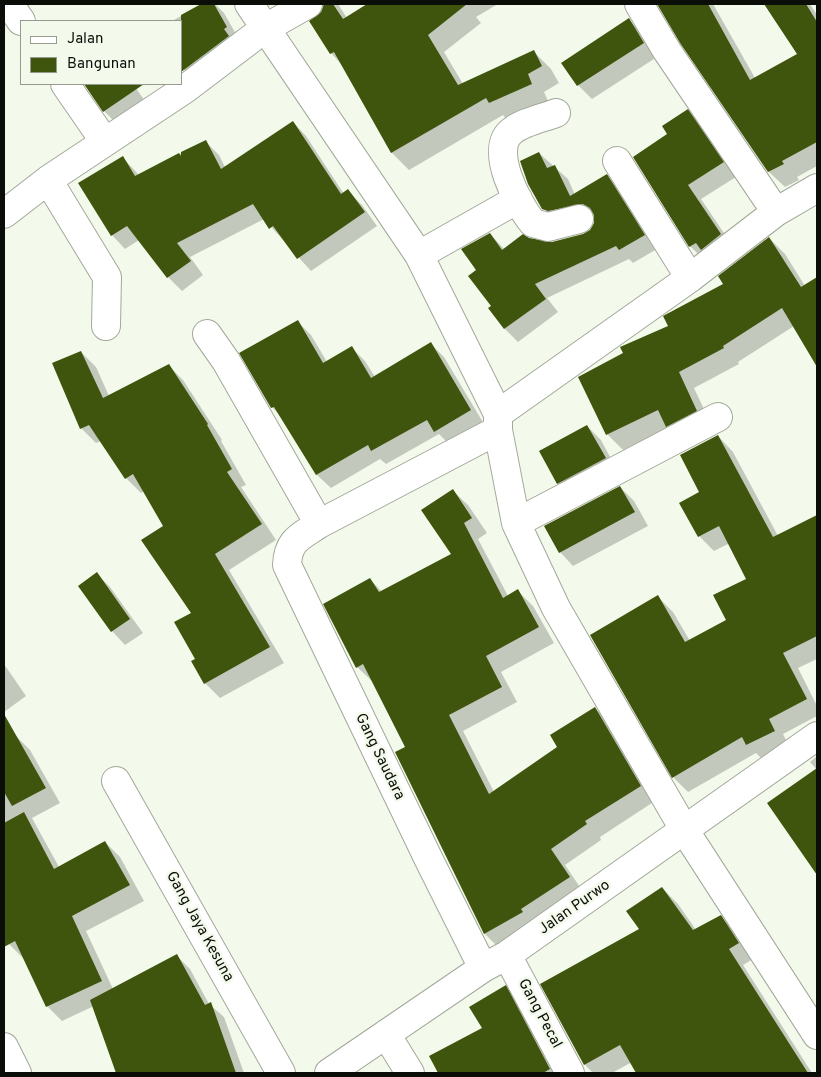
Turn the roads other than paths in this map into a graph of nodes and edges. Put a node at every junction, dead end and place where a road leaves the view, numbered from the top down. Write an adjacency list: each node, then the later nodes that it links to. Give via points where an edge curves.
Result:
1 (9, 4): 5 (street)
2 (249, 4): 6 (street)
3 (308, 4): 6 (street)
4 (639, 4): 14 (street)
5 (20, 20)
6 (264, 29): 9 (street, via 185,89); 17 (street)
7 (66, 85): 9 (street)
8 (556, 113): 13 (street, via 512,131 505,142 502,152 505,168)
9 (105, 142): 11 (street)
10 (617, 161): 18 (street)
11 (48, 180): 15 (street); 19 (street, via 106,277)
12 (817, 188): 14 (street)
13 (518, 199): 16 (street, via 527,216 539,226); 17 (street)
14 (776, 212): 18 (street)
15 (4, 214)
16 (579, 220)
17 (419, 254): 22 (street)
18 (690, 278): 22 (street)
19 (106, 326)
20 (207, 334): 24 (street, via 226,361)
21 (718, 417): 23 (street)
22 (498, 422): 23 (street); 24 (street)
23 (516, 523): 27 (street, via 556,608)
24 (319, 524): 29 (street, Gang Saudara, via 292,542 287,565)
25 (817, 736): 27 (street, Jalan Purwo)
26 (116, 781): 34 (street, Gang Jaya Kesuna)
27 (685, 831): 28 (street, Jalan Purwo); 31 (street)
28 (507, 955): 29 (street, Jalan Purwo); 37 (street, Gang Pecal)
29 (483, 968): 30 (street, Jalan Purwo)
30 (386, 1034): 35 (street, Jalan Purwo); 36 (street)
31 (817, 1035)
32 (4, 1047): 33 (street)
33 (17, 1073)
34 (281, 1073)
35 (328, 1073)
36 (410, 1073)
37 (570, 1073)

